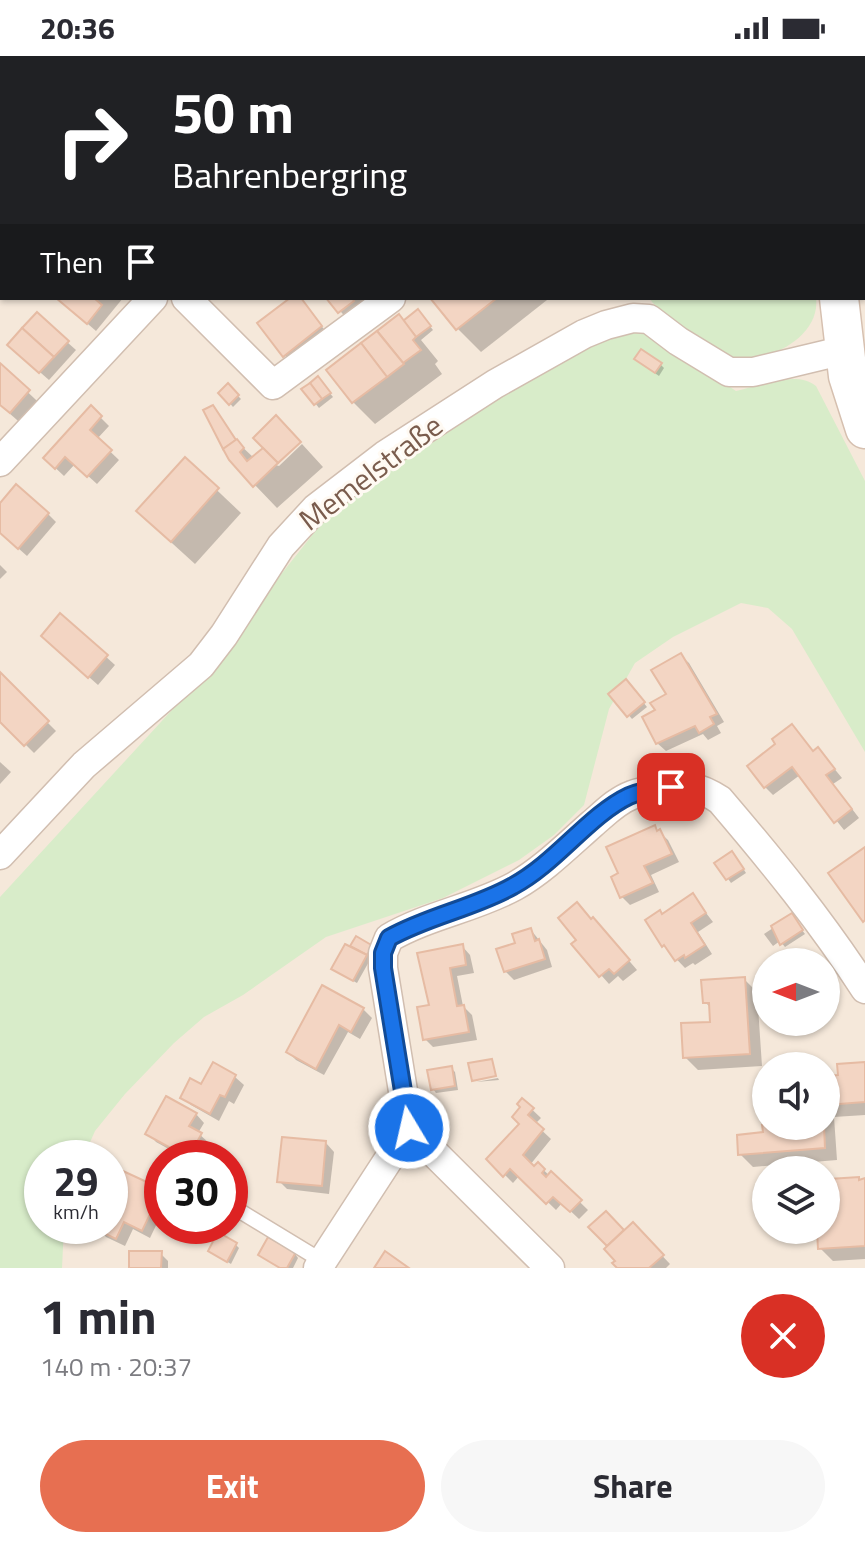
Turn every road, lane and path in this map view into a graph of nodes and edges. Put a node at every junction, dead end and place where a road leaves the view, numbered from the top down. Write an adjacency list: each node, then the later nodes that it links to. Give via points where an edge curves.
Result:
1 (151, 300): 8 (street)
2 (188, 300): 3 (street, via 273,385)
3 (388, 300)
4 (839, 300): 6 (main road)
5 (643, 309): 6 (street, Memelstraße, via 678,341 729,372 753,372); 9 (street, Memelstraße, via 495,384 385,455 316,508 281,546 201,665 84,765)
6 (845, 350): 7 (main road)
7 (865, 429)
8 (0, 462)
9 (0, 855)
10 (865, 989): 11 (street, via 792,885 720,800 691,787 633,794 514,886 389,938 383,968)
11 (409, 1128): 13 (street); 14 (street)
12 (248, 1217): 13 (lane)
13 (320, 1264)
14 (550, 1268)

